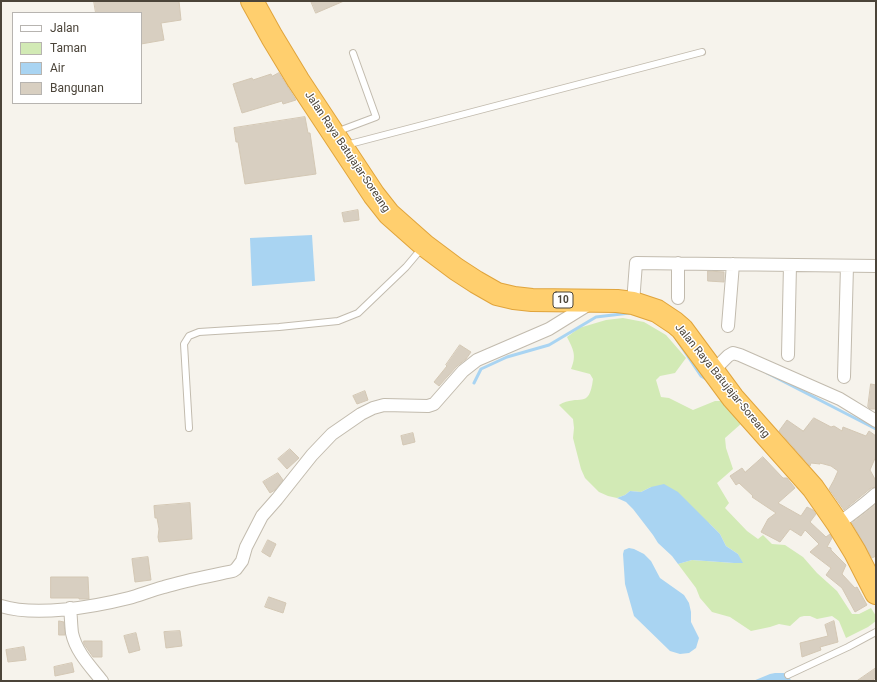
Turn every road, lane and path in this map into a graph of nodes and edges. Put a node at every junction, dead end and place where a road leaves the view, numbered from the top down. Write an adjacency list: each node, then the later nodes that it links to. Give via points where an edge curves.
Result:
1 (252, 1): 4 (highway, Jalan Raya Batujajar-Soreang / 10, via 298,80)
2 (702, 52): 4 (lane)
3 (353, 53): 4 (lane, via 376,117)
4 (338, 140): 5 (highway, Jalan Raya Batujajar-Soreang / 10, via 388,214)
5 (424, 246): 12 (highway, Jalan Raya Batujajar-Soreang / 10, via 469,278 497,294 532,300); 19 (lane, via 358,313 346,319 279,327 199,332 189,336 184,344)
6 (678, 263): 7 (street); 11 (street); 13 (street, via 636,263)
7 (733, 264): 8 (street); 14 (street)
8 (790, 265): 9 (street); 15 (street)
9 (847, 266): 10 (street); 17 (street)
10 (876, 266)
11 (678, 298)
12 (596, 301): 13 (highway, Jalan Raya Batujajar-Soreang / 10); 24 (street, via 549,329 477,360 463,371 434,404 384,405 373,408 332,434 262,516 236,569 129,598)
13 (633, 303): 16 (highway, Jalan Raya Batujajar-Soreang / 10, via 657,311 675,323)
14 (728, 326)
15 (788, 355)
16 (710, 367): 18 (street, via 720,364 733,353 740,355 840,399); 21 (highway, Jalan Raya Batujajar-Soreang / 10, via 733,398 813,488)
17 (844, 378)
18 (876, 421)
19 (188, 428)
20 (876, 494): 21 (street)
21 (838, 524): 22 (highway, Jalan Raya Batujajar-Soreang / 10)
22 (876, 593)
23 (1, 606): 24 (street, via 27,610)
24 (70, 608): 27 (street, via 75,642 88,666)
25 (876, 632): 26 (lane)
26 (788, 675)
27 (102, 681)

